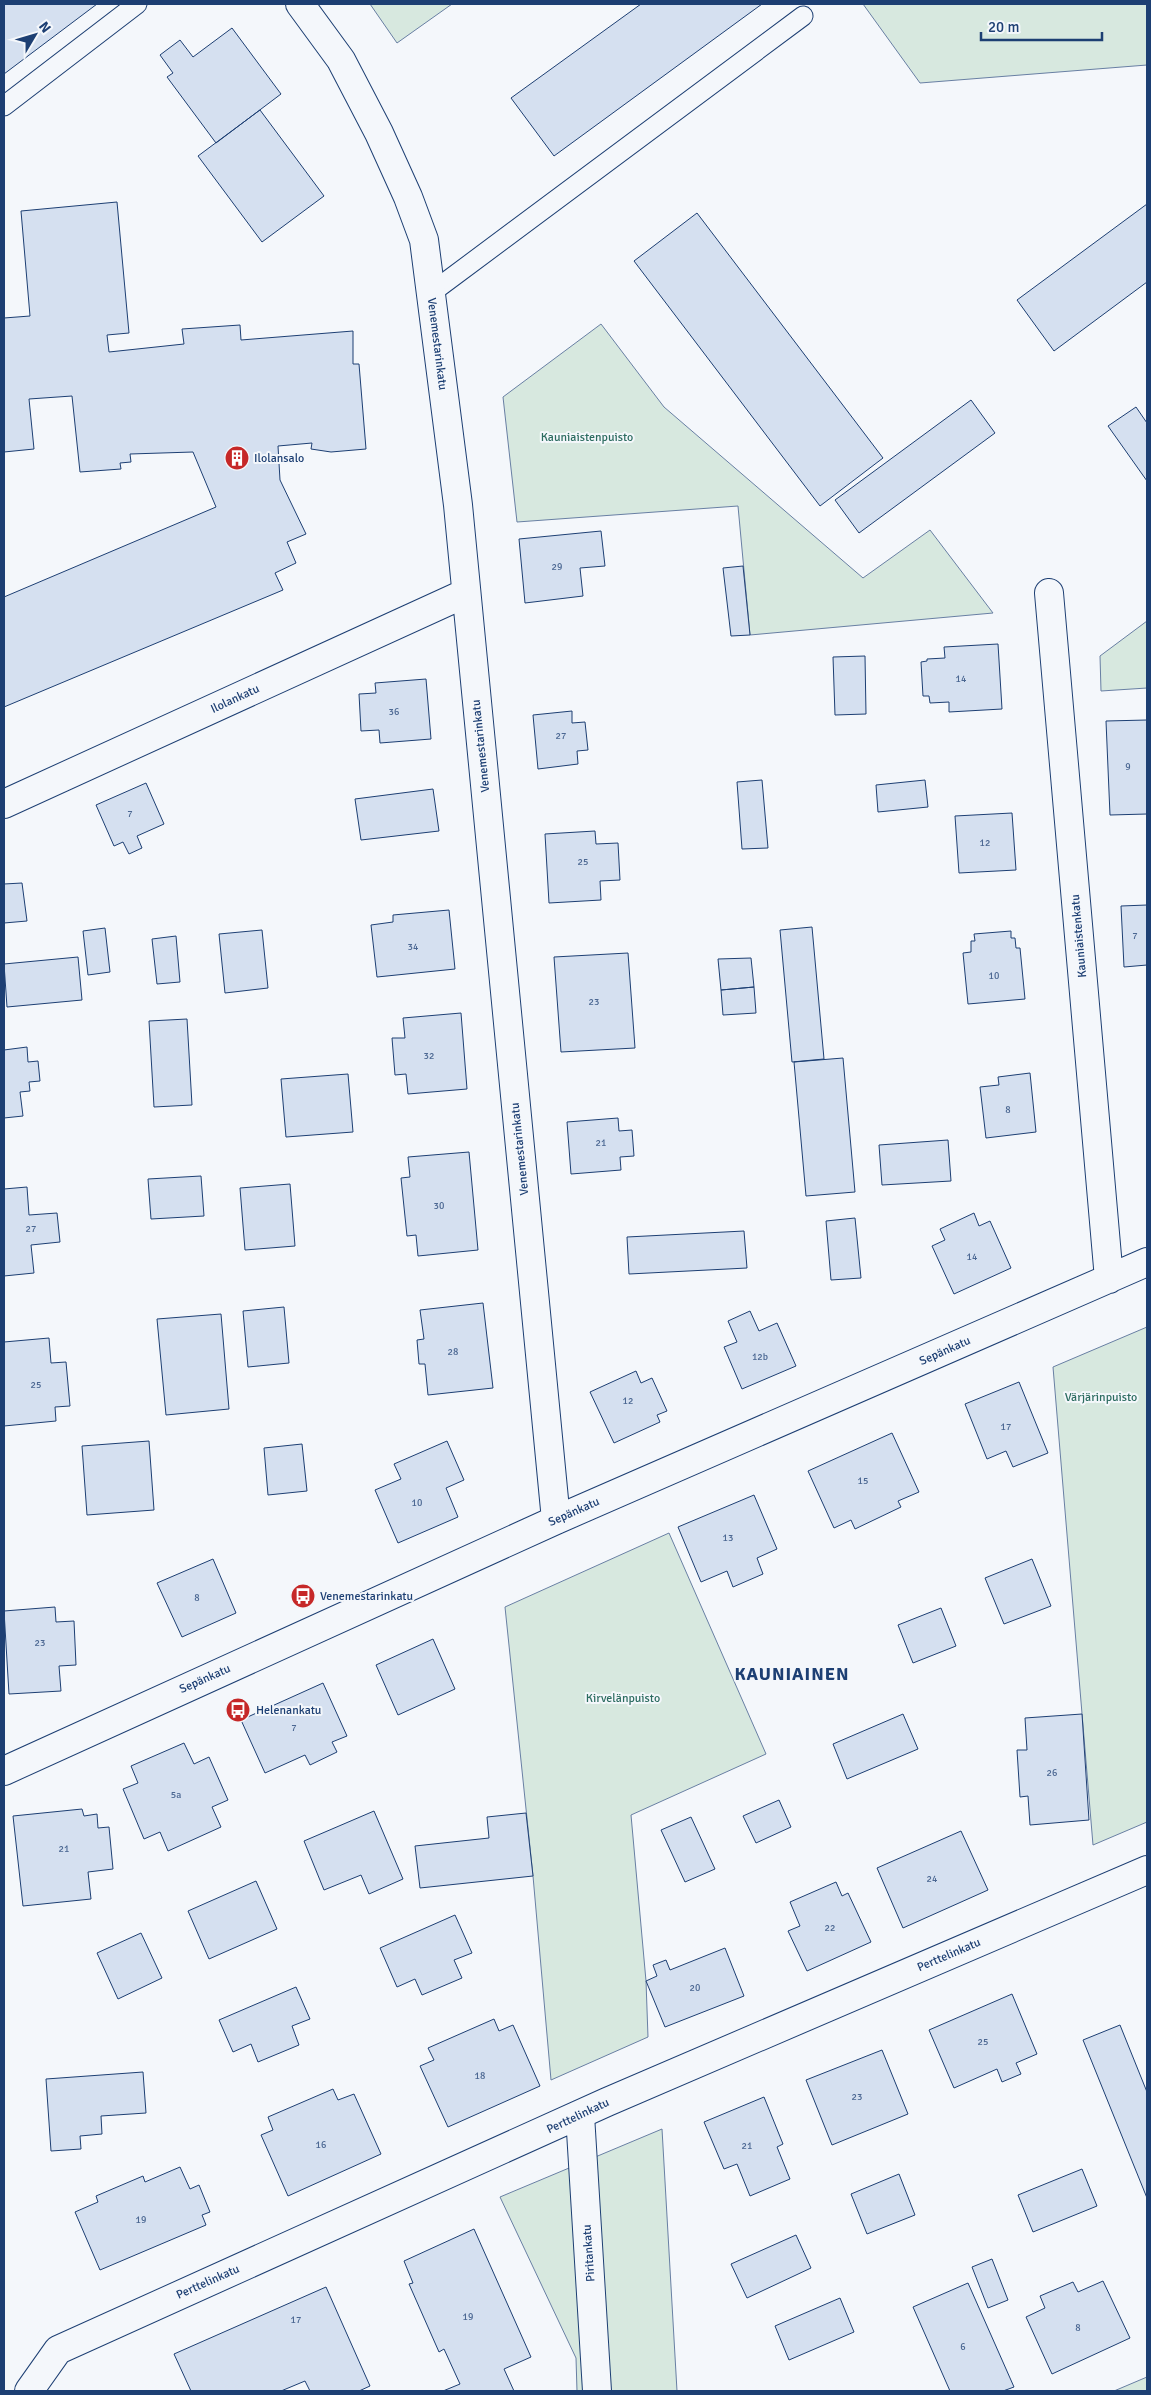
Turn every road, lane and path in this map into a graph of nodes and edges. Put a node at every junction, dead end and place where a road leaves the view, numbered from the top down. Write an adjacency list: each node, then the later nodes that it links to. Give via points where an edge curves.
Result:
1 (137, 4): 4 (lane)
2 (300, 4): 5 (street, Venemestarinkatu, via 341,60 379,133 424,240)
3 (803, 16): 5 (lane)
4 (4, 106)
5 (430, 293): 6 (street, Venemestarinkatu, via 458,505)
6 (466, 593): 8 (street, Ilolankatu); 11 (street, Venemestarinkatu)
7 (1049, 593): 10 (street, Kauniaistenkatu)
8 (4, 804)
9 (1147, 1262): 10 (street, Sepänkatu)
10 (1109, 1279): 11 (street, Sepänkatu)
11 (556, 1520): 12 (street, Sepänkatu)
12 (4, 1771)
13 (1147, 1870): 14 (street, Perttelinkatu)
14 (580, 2115): 15 (street, Perttelinkatu, via 58,2350); 16 (street, Piritankatu)
15 (29, 2391)
16 (597, 2391)

